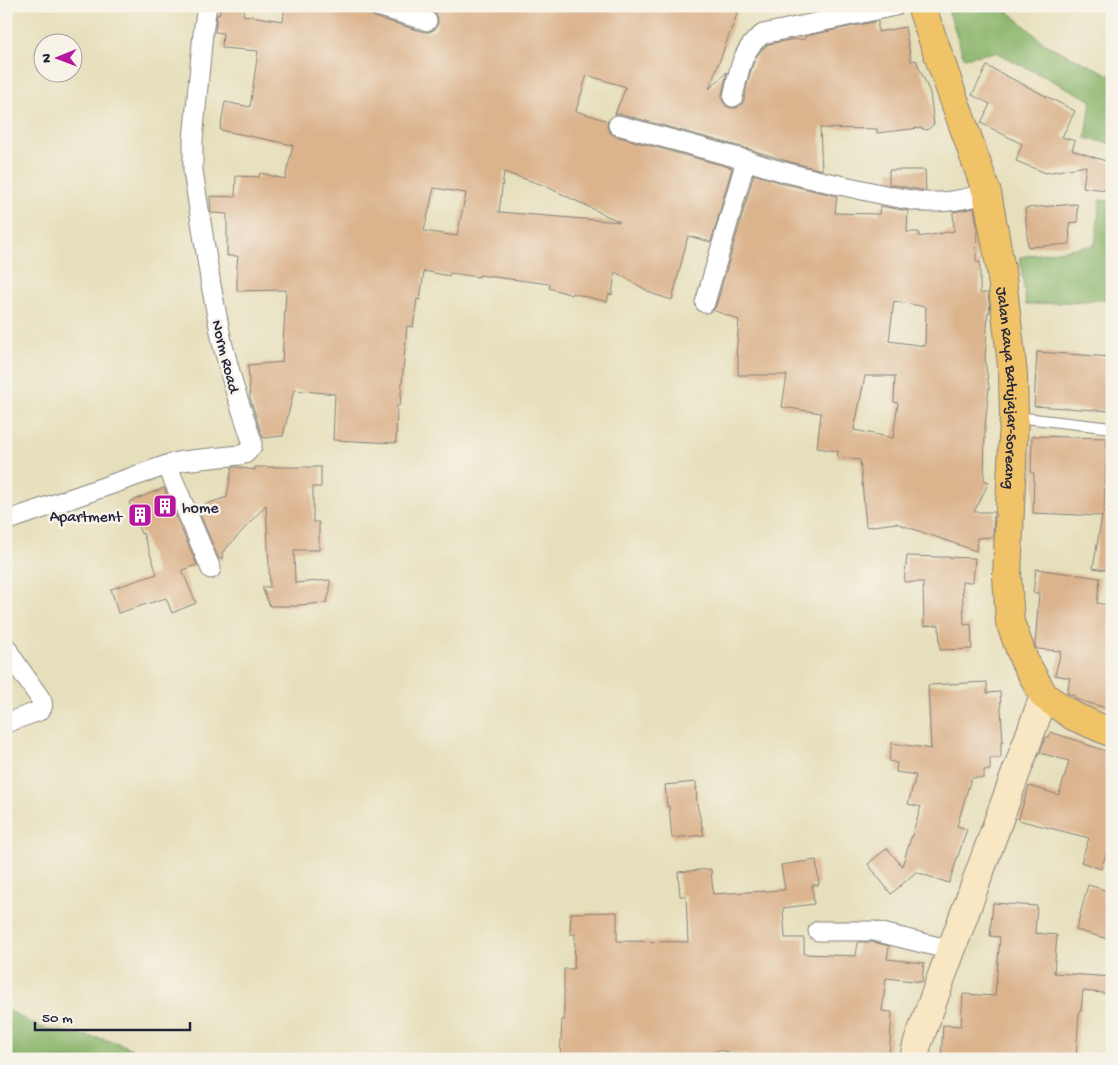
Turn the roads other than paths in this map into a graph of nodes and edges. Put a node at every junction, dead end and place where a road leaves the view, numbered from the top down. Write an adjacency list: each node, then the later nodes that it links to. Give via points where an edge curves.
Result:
1 (207, 6): 13 (street, Norm Road, via 192,140 193,171 222,342 252,446 245,454)
2 (377, 6): 5 (street)
3 (895, 6): 6 (street, via 763,34 746,51)
4 (921, 6): 9 (highway, Jalan Raya Batujajar-Soreang)
5 (427, 21)
6 (733, 97)
7 (618, 125): 8 (street)
8 (746, 160): 9 (street, via 764,167 926,202 958,201); 10 (street)
9 (987, 194): 11 (highway, Jalan Raya Batujajar-Soreang, via 1001,270 1013,374)
10 (706, 303)
11 (1014, 417): 12 (lane); 17 (highway, Jalan Raya Batujajar-Soreang, via 1007,576 1010,622 1024,660)
12 (1112, 428)
13 (167, 464): 14 (street, Norm Road); 15 (street)
14 (6, 521)
15 (211, 569)
16 (6, 647): 18 (street, via 43,704 39,711)
17 (1044, 696): 19 (highway, Jalan Raya Batujajar-Soreang, via 1073,716); 21 (street)
18 (6, 723)
19 (1112, 733)
20 (818, 931): 21 (street, via 874,931)
21 (951, 950): 22 (street)
22 (914, 1059)

